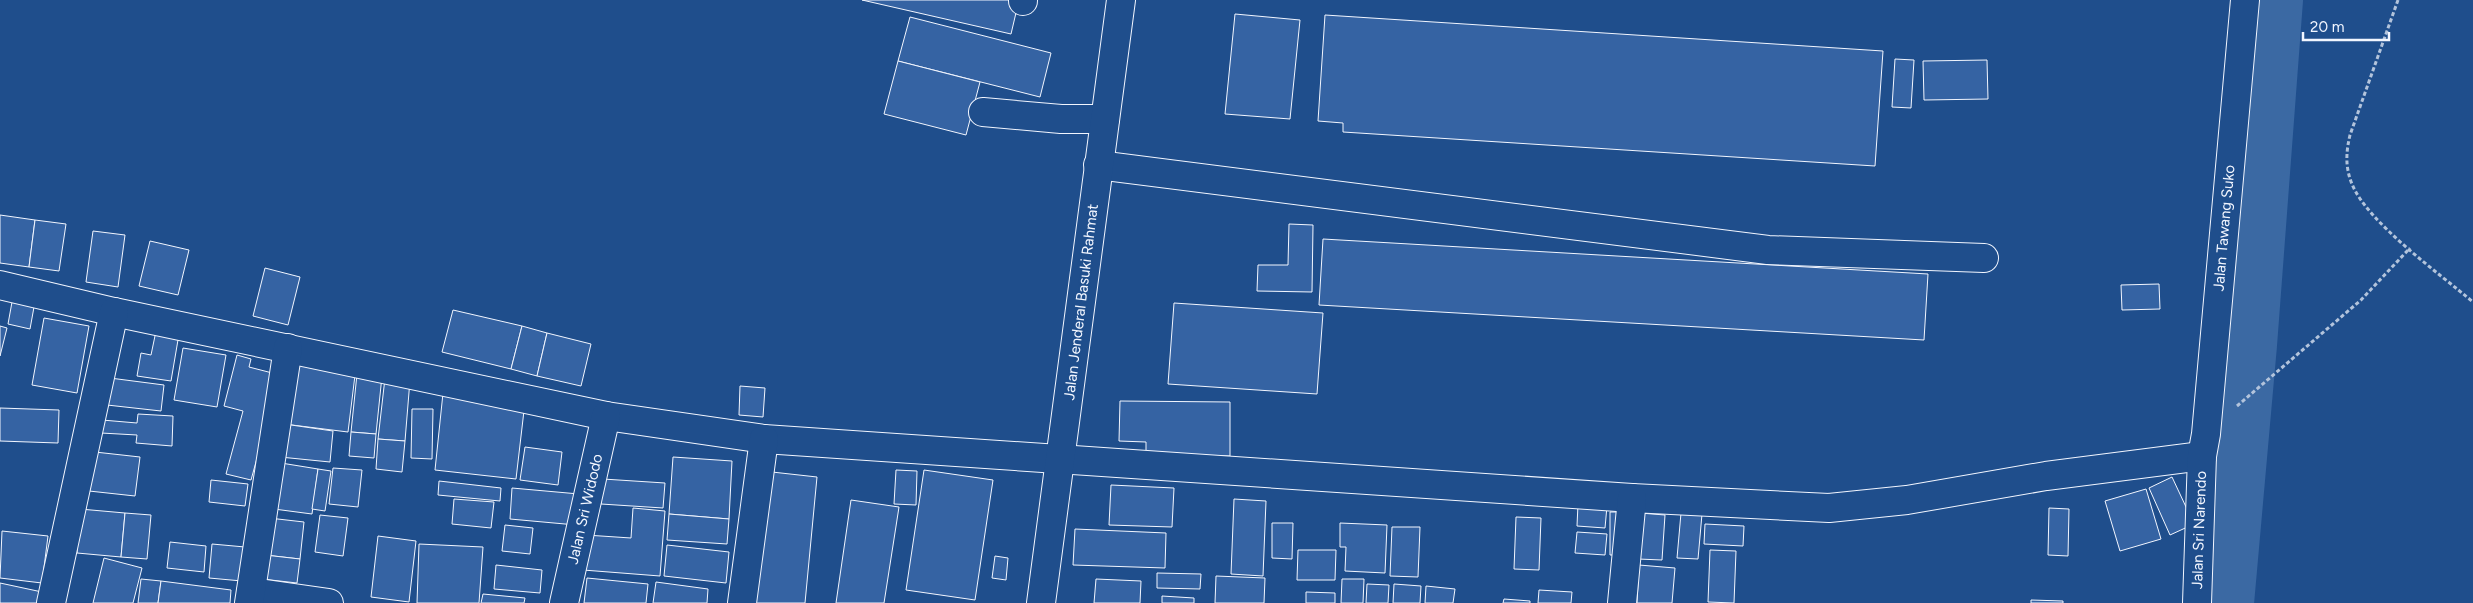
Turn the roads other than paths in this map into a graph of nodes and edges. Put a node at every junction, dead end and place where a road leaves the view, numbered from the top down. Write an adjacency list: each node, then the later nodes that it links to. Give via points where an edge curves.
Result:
1 (1121, 0): 4 (main road, Jalan Jenderal Basuki Rahmat)
2 (2244, 0): 12 (main road, Jalan Tawang Suko)
3 (983, 112): 4 (main road, via 1062,119)
4 (1105, 118): 5 (main road, Jalan Jenderal Basuki Rahmat)
5 (1098, 166): 6 (main road, via 1768,250); 13 (main road, Jalan Jenderal Basuki Rahmat)
6 (1984, 258)
7 (0, 285): 8 (main road)
8 (114, 312): 9 (main road); 16 (main road)
9 (288, 348): 10 (main road); 15 (main road)
10 (606, 416): 11 (main road); 18 (main road, Jalan Sri Widodo)
11 (764, 439): 13 (main road); 19 (main road)
12 (2202, 456): 14 (main road, via 2046,476 1908,500 1829,508); 22 (main road, Jalan Sri Narendo)
13 (1062, 460): 14 (main road); 20 (main road, Jalan Jenderal Basuki Rahmat)
14 (1632, 498): 21 (main road)
15 (250, 597): 17 (main road)
16 (51, 603)
17 (329, 603)
18 (564, 603)
19 (742, 603)
20 (1041, 603)
21 (1622, 603)
22 (2197, 603)

